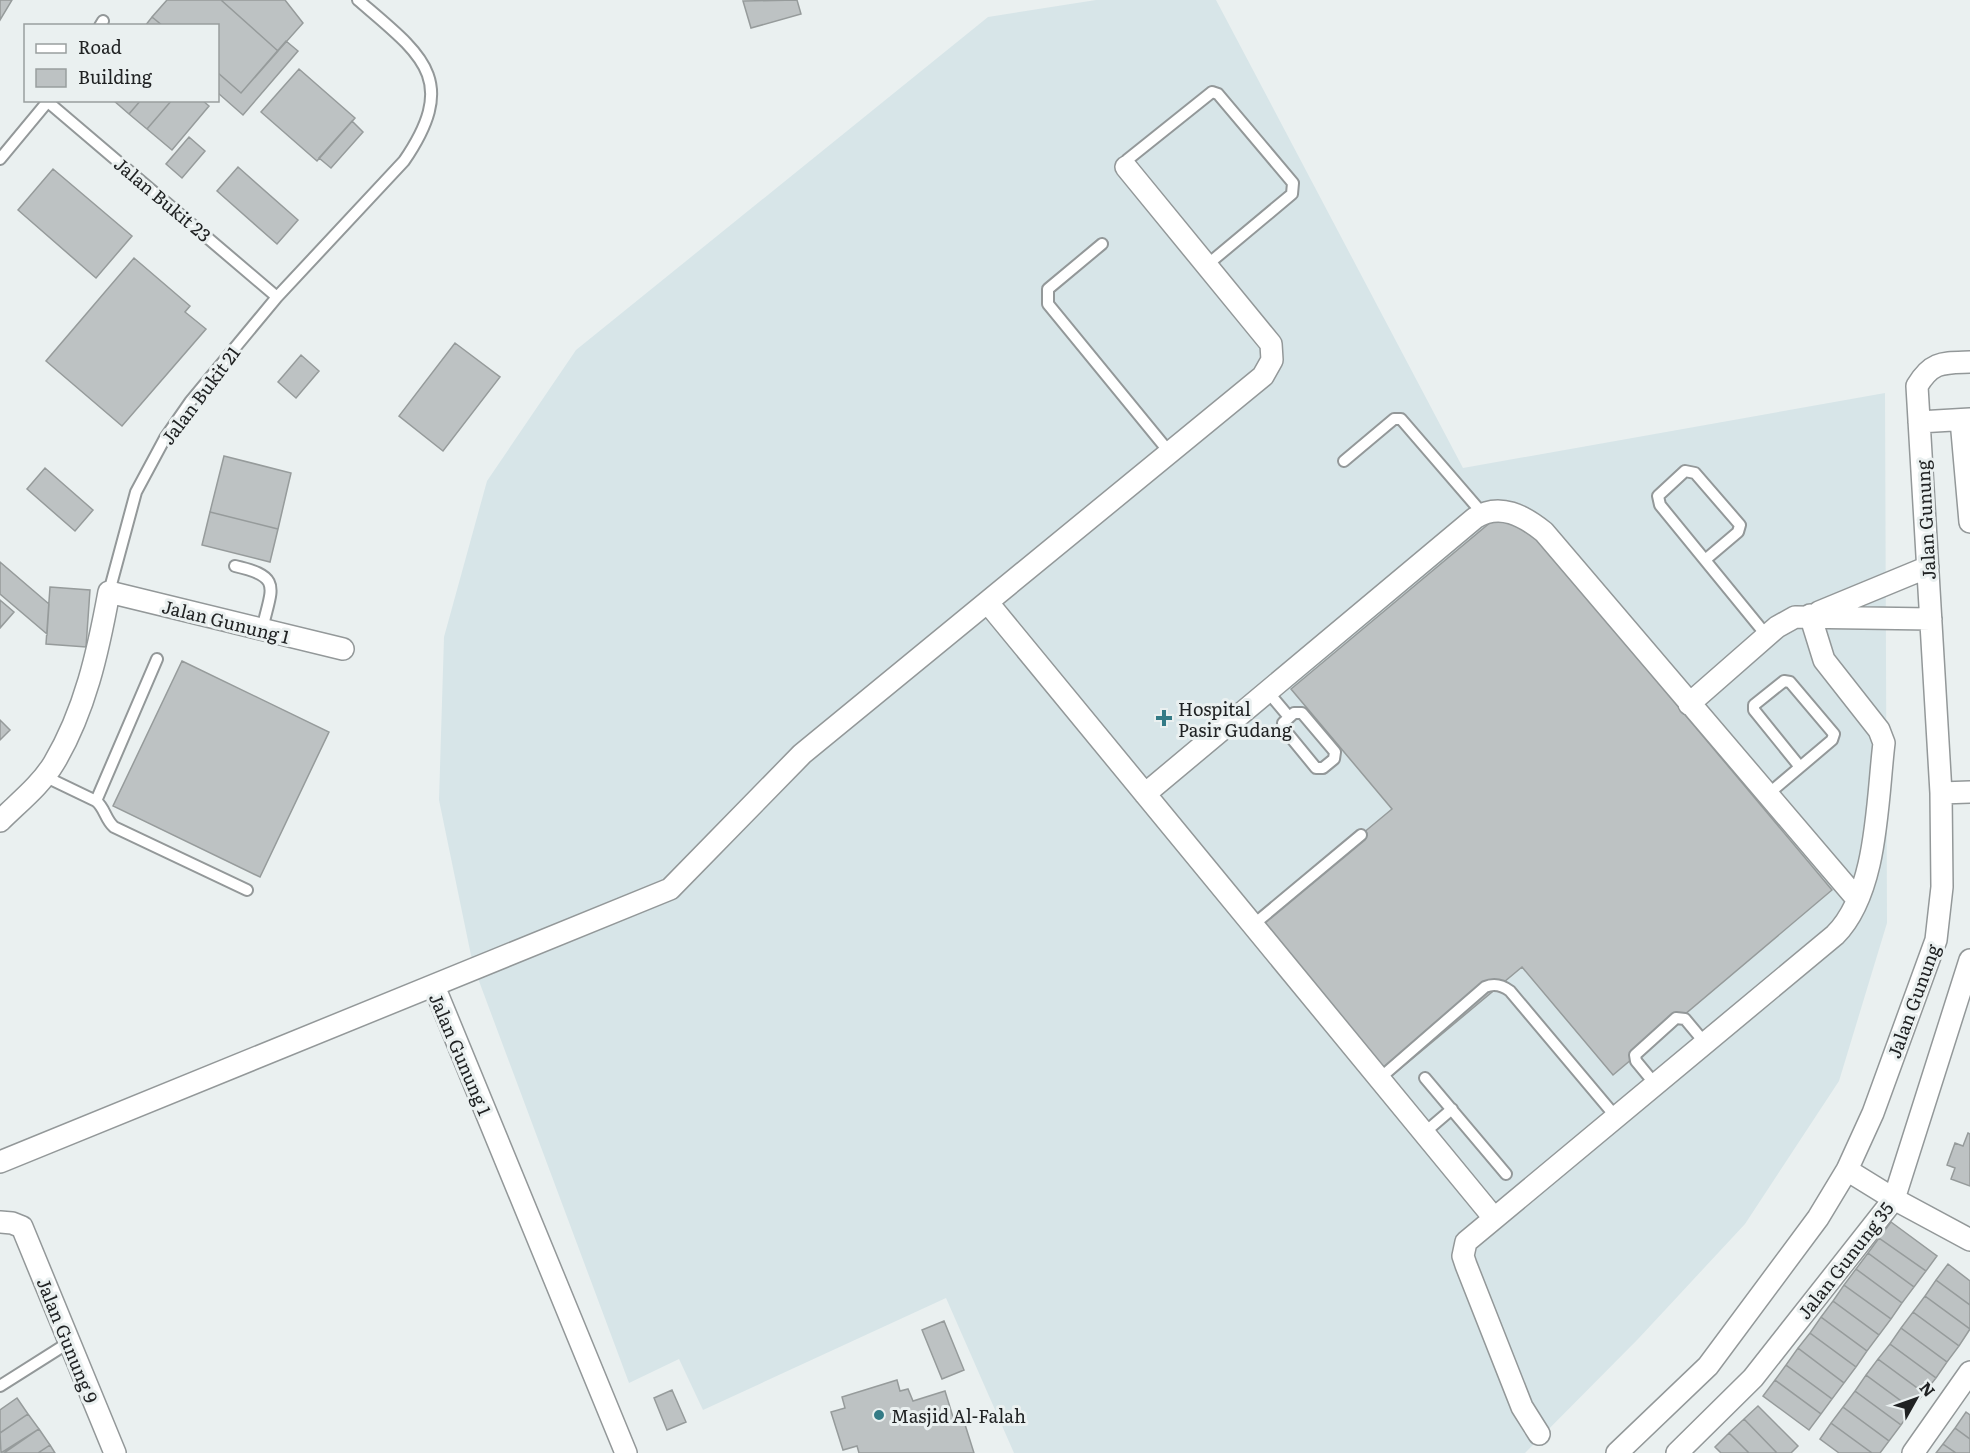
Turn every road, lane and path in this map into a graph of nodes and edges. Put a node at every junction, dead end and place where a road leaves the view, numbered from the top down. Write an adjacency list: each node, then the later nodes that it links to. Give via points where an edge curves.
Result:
1 (357, 0): 8 (lane, Jalan Bukit 21, via 412,50 429,73 431,111 404,161)
2 (48, 102): 4 (lane)
3 (50, 102): 8 (lane, Jalan Bukit 23)
4 (0, 159)
5 (1125, 167): 7 (street); 7 (lane, via 1127,160 1212,92 1218,94 1293,183 1292,194)
6 (1102, 244): 12 (lane, via 1048,289 1048,304)
7 (1207, 265): 12 (street, via 1272,344 1272,360 1263,376)
8 (277, 297): 19 (lane, Jalan Bukit 21, via 165,438 136,492)
9 (1970, 362): 11 (street, Jalan Gunung, via 1940,363 1926,372 1917,386)
10 (1966, 419): 11 (street); 15 (street)
11 (1919, 422): 18 (street, Jalan Gunung)
12 (1170, 453): 20 (street)
13 (1344, 461): 14 (lane, via 1394,419 1401,419)
14 (1483, 514): 27 (street); 28 (street, via 1505,511 1544,532)
15 (1970, 522)
16 (1705, 560): 16 (lane, via 1658,500 1685,471 1695,472 1740,525 1738,532); 24 (lane)
17 (235, 566): 23 (lane, via 261,572 269,579 271,589)
18 (1928, 567): 21 (street); 22 (street, Jalan Gunung)
19 (109, 592): 23 (street, Jalan Gunung 1); 31 (street, Jalan Bukit 21, via 92,674 78,715)
20 (988, 603): 33 (street); 43 (street, via 802,754 670,889)
21 (1810, 615): 22 (street); 24 (street, via 1785,621); 40 (street, via 1824,660 1879,729 1884,743 1869,864)
22 (1931, 619): 34 (street, Jalan Gunung)
23 (262, 630): 25 (street, Jalan Gunung 1)
24 (1767, 636): 28 (street)
25 (343, 649)
26 (157, 660): 36 (lane)
27 (1268, 692): 29 (lane); 33 (street)
28 (1689, 704): 35 (street)
29 (1290, 717): 29 (lane, via 1302,713 1335,752 1334,759 1323,768 1316,768 1284,729)
30 (1800, 767): 30 (lane, via 1834,734 1785,681 1754,705 1754,710); 35 (lane)
31 (44, 776): 36 (lane); 37 (street, Jalan Bukit 21)
32 (1970, 792): 34 (street)
33 (1145, 794): 41 (street)
34 (1941, 794): 52 (street, Jalan Gunung, via 1942,887 1936,940 1873,1113)
35 (1766, 795): 40 (street)
36 (96, 801): 39 (lane, via 114,827)
37 (0, 821)
38 (1361, 835): 41 (lane)
39 (248, 890)
40 (1857, 899): 44 (street, via 1847,923 1835,935)
41 (1252, 925): 46 (street)
42 (1970, 960): 54 (street, Jalan Gunung 35)
43 (434, 986): 51 (street, Jalan Gunung 1); 63 (street, Jalan Gunung 1)
44 (1705, 1043): 47 (street); 47 (lane, via 1685,1019 1676,1018 1635,1055)
45 (1425, 1078): 48 (lane)
46 (1380, 1079): 49 (lane, via 1485,987 1499,985 1510,991); 50 (street)
47 (1655, 1084): 49 (street)
48 (1452, 1109): 50 (lane); 53 (lane)
49 (1616, 1117): 55 (street)
50 (1424, 1132): 55 (street)
51 (0, 1162)
52 (1847, 1170): 54 (street); 64 (street, Jalan Gunung, via 1818,1218 1708,1366)
53 (1506, 1174)
54 (1894, 1199): 57 (street); 65 (street, Jalan Gunung 35, via 1753,1378)
55 (1494, 1218): 61 (street, via 1466,1242 1463,1256 1522,1407)
56 (0, 1222): 58 (street, Jalan Gunung 9, via 22,1227)
57 (1970, 1240)
58 (68, 1343): 60 (lane); 62 (street, Jalan Gunung 9)
59 (1970, 1372): 66 (street)
60 (0, 1386)
61 (1539, 1434)
62 (115, 1453)
63 (626, 1453)
64 (1617, 1453)
65 (1677, 1453)
66 (1913, 1453)

